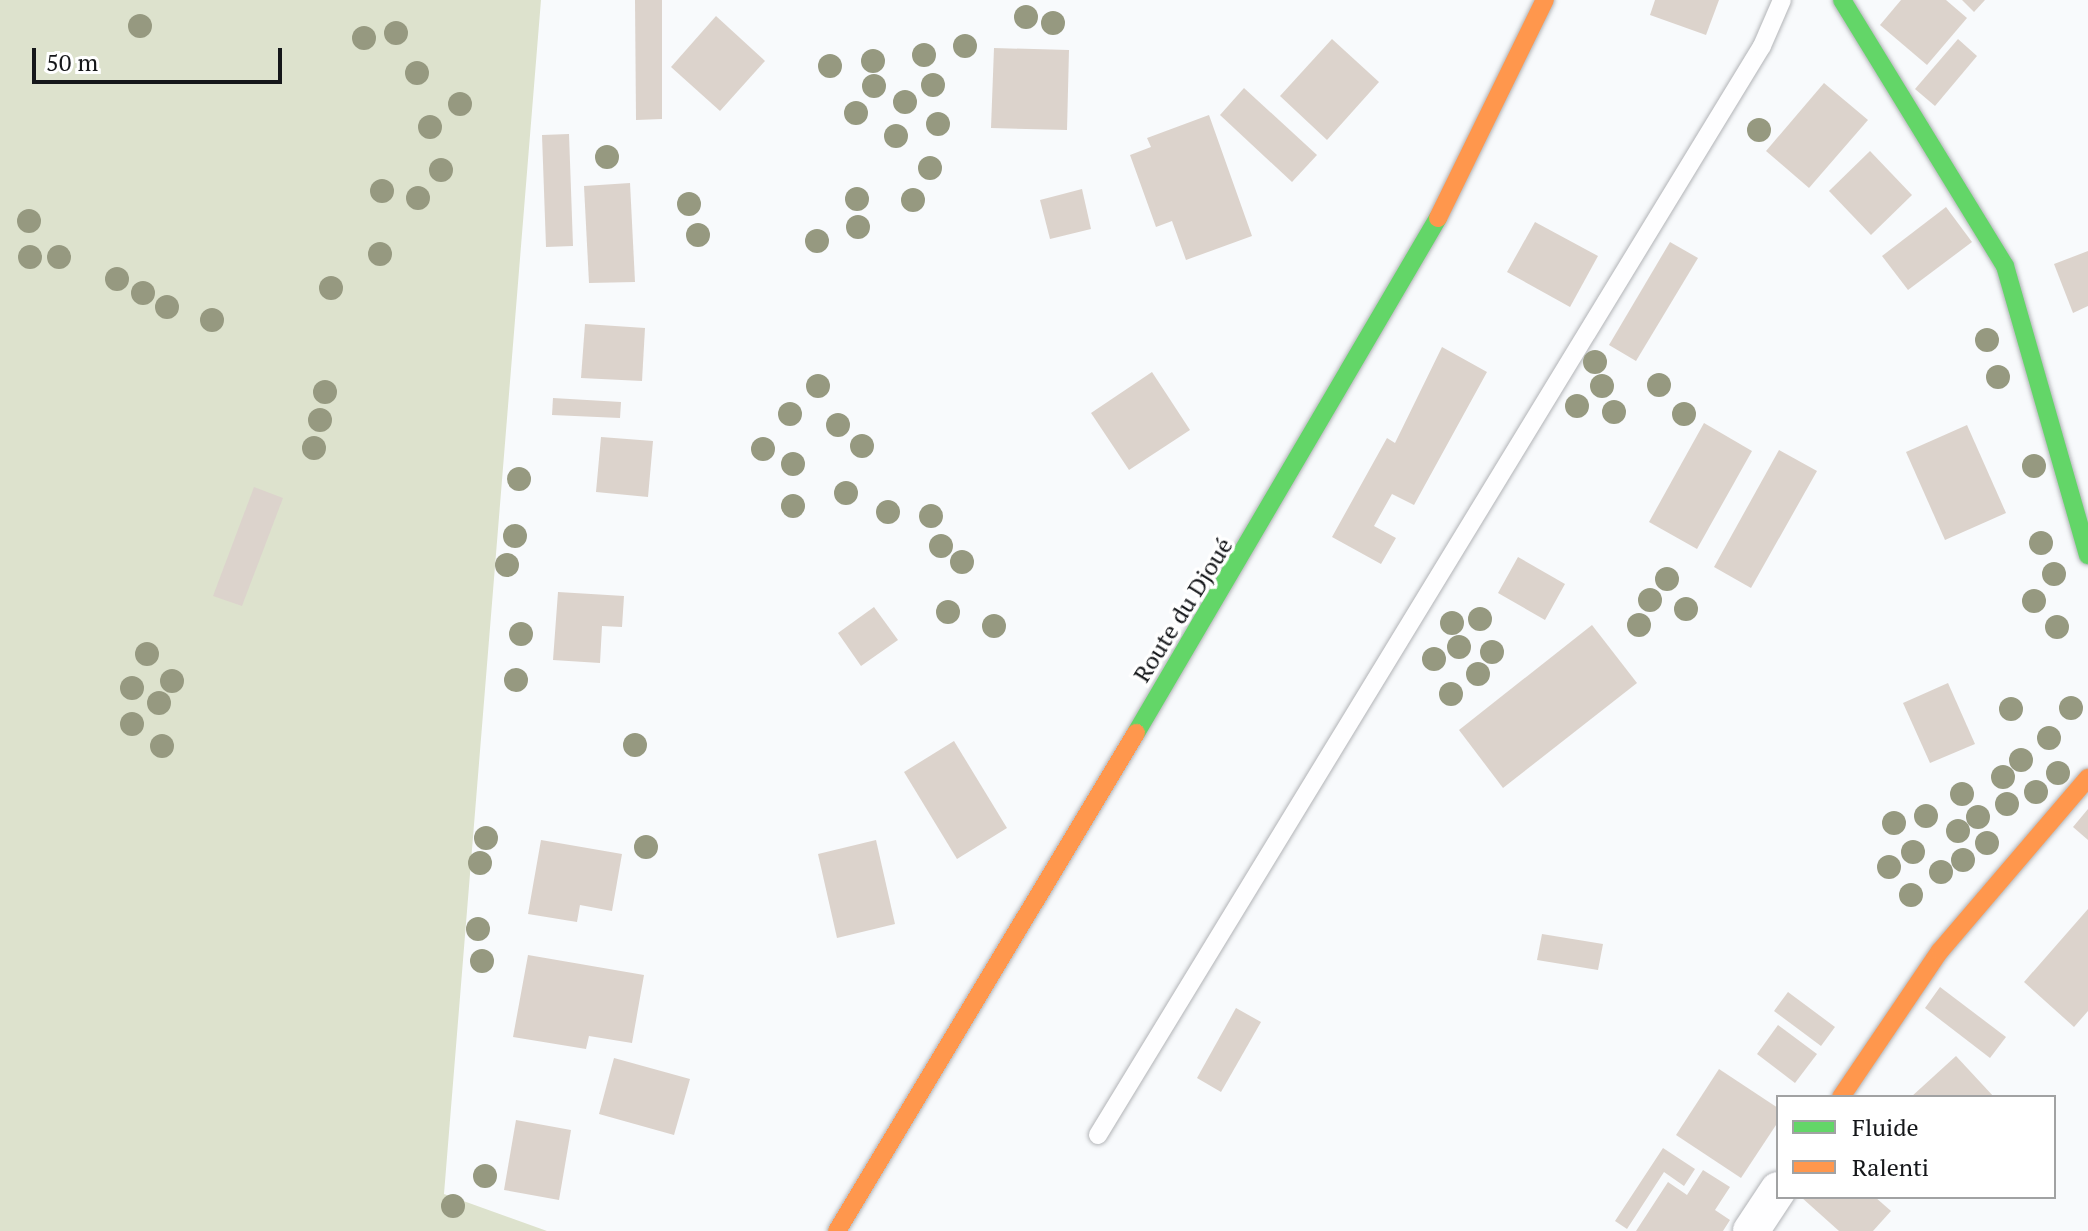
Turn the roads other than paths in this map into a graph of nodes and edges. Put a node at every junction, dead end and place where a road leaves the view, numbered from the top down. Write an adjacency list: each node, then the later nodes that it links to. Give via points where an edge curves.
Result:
1 (1545, 0): 10 (main road, Route du Djoué, via 1458,183 1232,579 1031,900)
2 (1782, 0): 7 (lane, via 1762,46)
3 (1842, 0): 4 (main road, via 2005,266)
4 (2088, 555)
5 (2088, 778): 6 (main road, via 1940,951)
6 (1842, 1095)
7 (1098, 1135)
8 (1776, 1193): 9 (street)
9 (1755, 1229)
10 (837, 1231)

